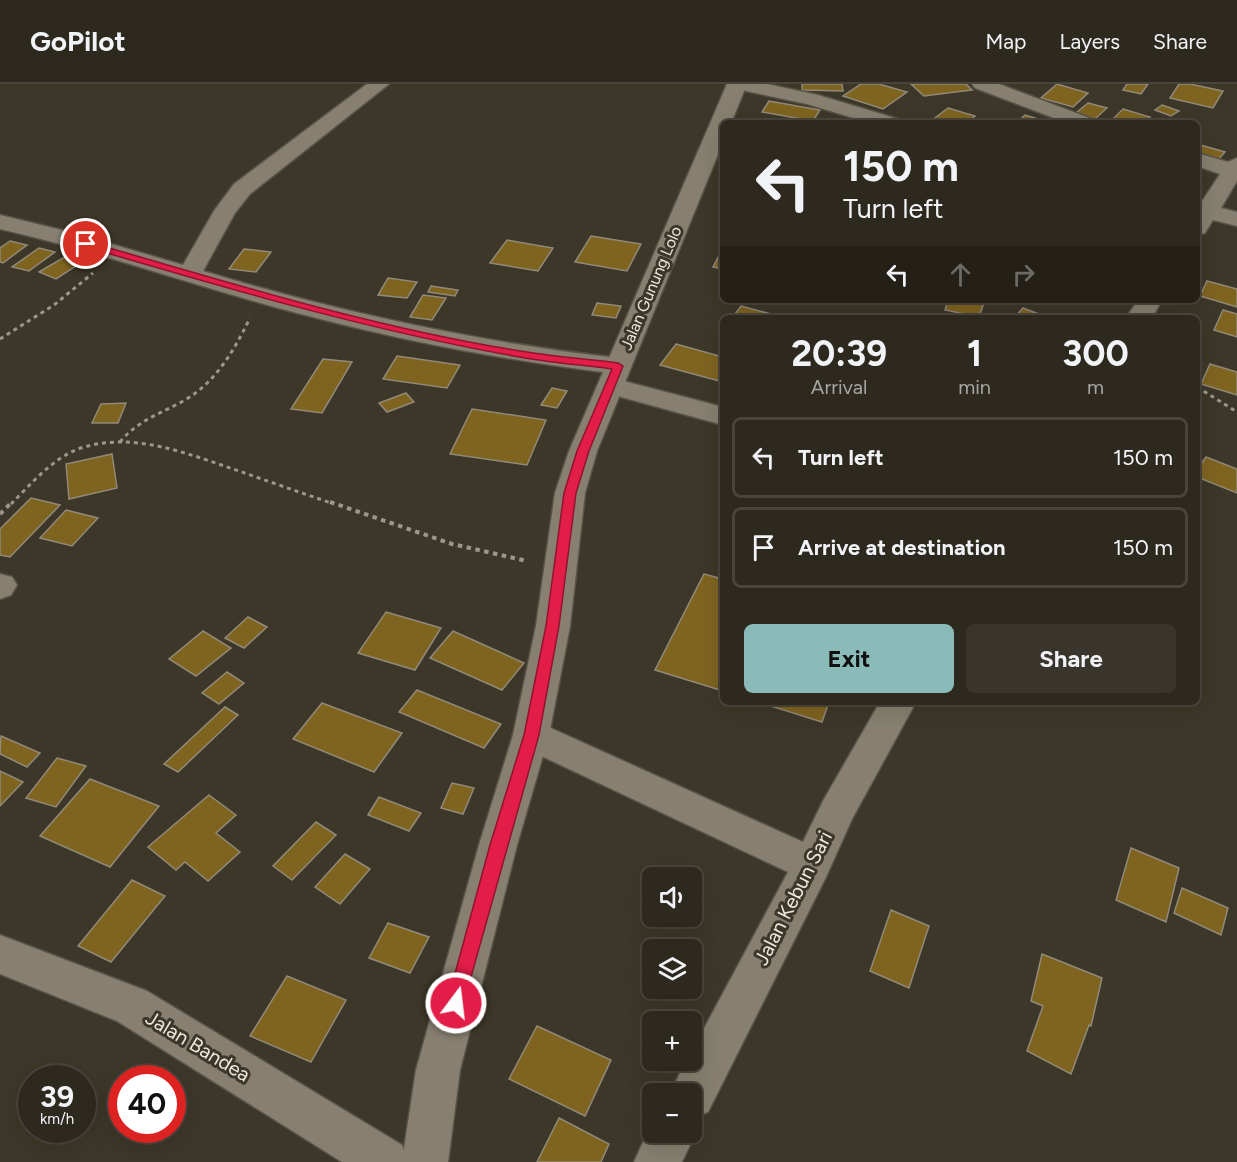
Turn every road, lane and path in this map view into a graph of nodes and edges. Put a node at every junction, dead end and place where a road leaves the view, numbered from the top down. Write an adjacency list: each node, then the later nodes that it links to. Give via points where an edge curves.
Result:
1 (379, 84): 14 (street, via 242,189)
2 (738, 84): 4 (street, Jalan Gunung Lolo); 5 (street, via 811,99)
3 (982, 84): 6 (street)
4 (722, 120)
5 (881, 120)
6 (1077, 120)
7 (720, 124): 17 (street, Jalan Gunung Lolo)
8 (1200, 160): 9 (street)
9 (1235, 167): 10 (street)
10 (1201, 216): 11 (street)
11 (1237, 219)
12 (0, 222): 13 (street)
13 (86, 244): 14 (street); 16 (path, via 100,267 54,305)
14 (189, 275): 15 (street)
15 (262, 296): 17 (street); 21 (path, via 224,367 186,400 128,430)
16 (0, 339)
17 (615, 376): 20 (street); 23 (street, Jalan Gunung Lolo, via 570,493)
18 (1200, 389): 19 (path)
19 (1237, 412)
20 (720, 415)
21 (120, 442): 22 (path, via 77,449 46,471); 23 (path, via 167,447 452,544)
22 (0, 514)
23 (560, 567): 25 (street, Jalan Gunung Lolo, via 553,626)
24 (896, 705): 26 (street, Jalan Kebun Sari, via 836,812)
25 (531, 735): 26 (street); 31 (street, Jalan Gunung Lolo, via 438,1070)
26 (812, 865): 28 (street, Jalan Kebun Sari)
27 (0, 954): 30 (street, Jalan Bandea, via 132,1006)
28 (699, 1083)
29 (667, 1143): 32 (street)
30 (385, 1162)
31 (425, 1162)
32 (657, 1162)

